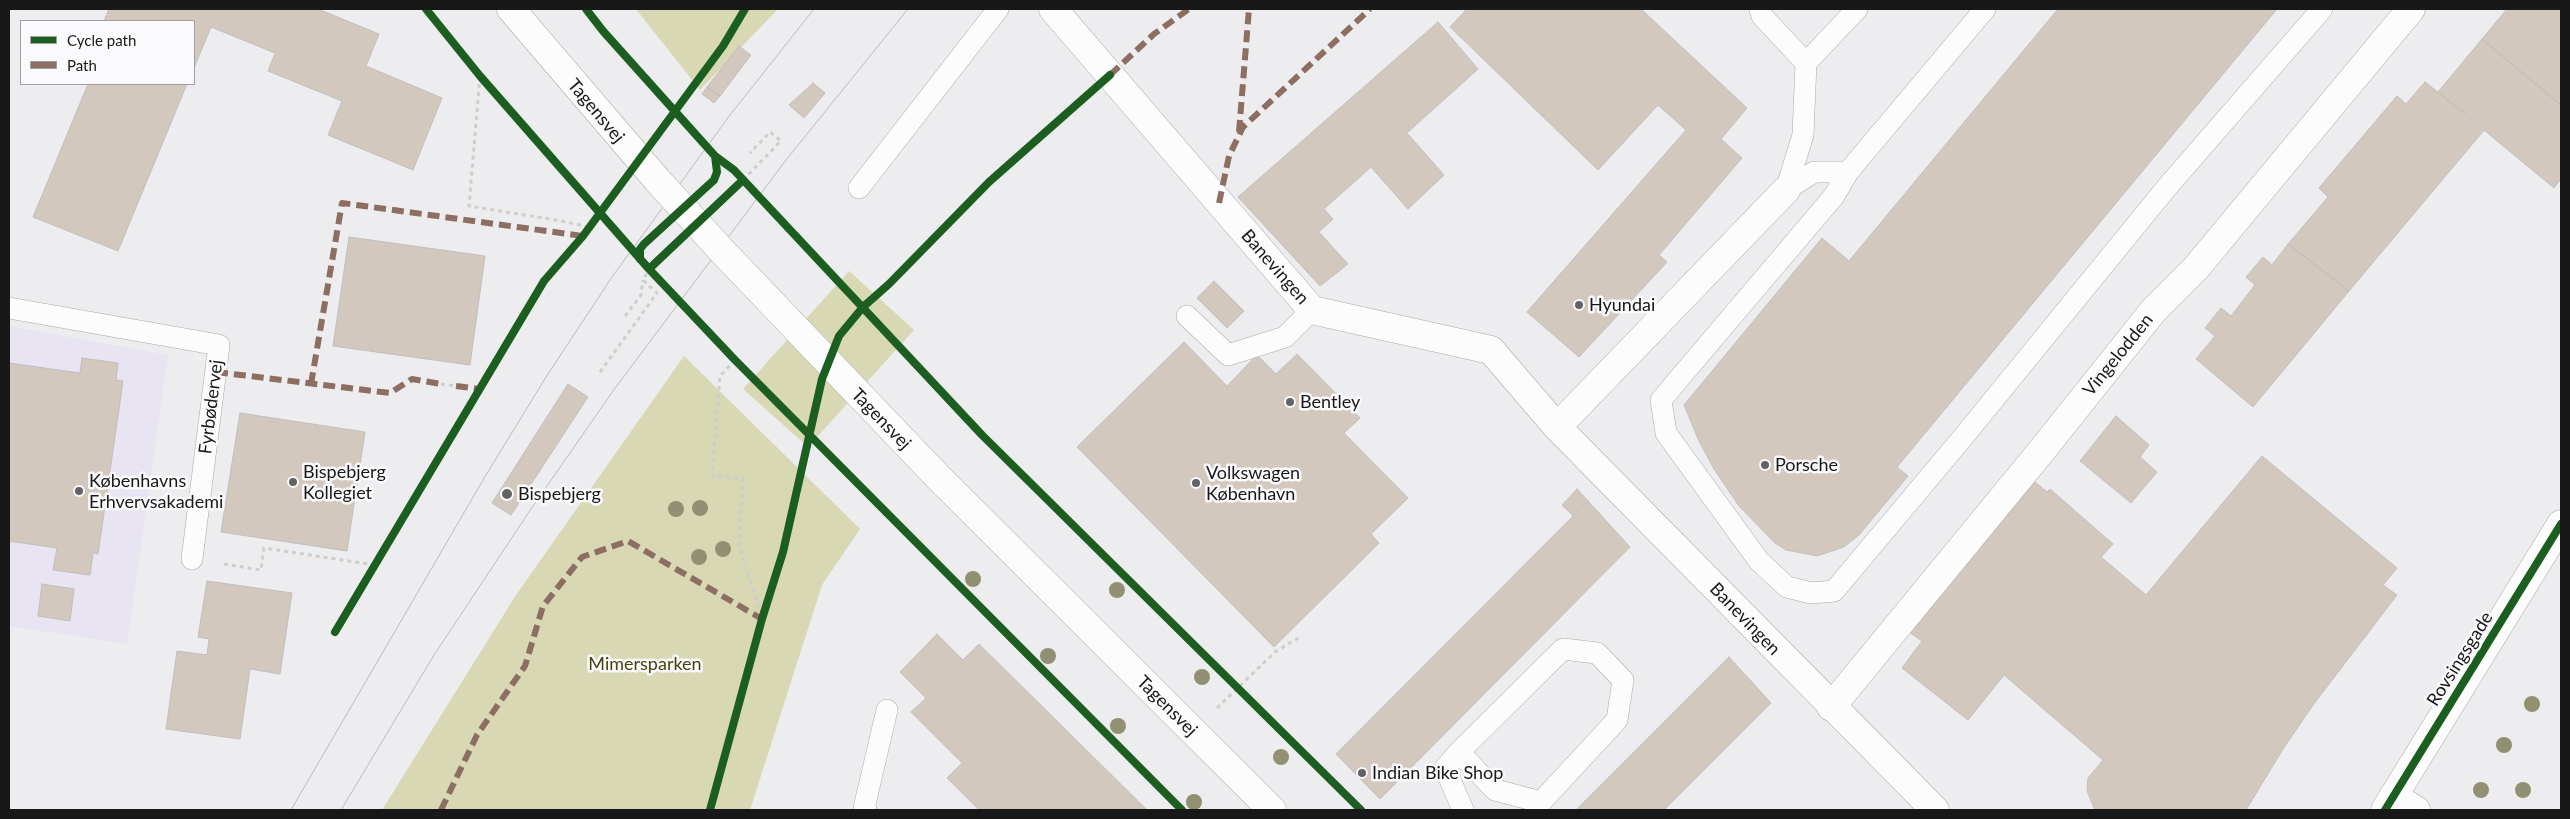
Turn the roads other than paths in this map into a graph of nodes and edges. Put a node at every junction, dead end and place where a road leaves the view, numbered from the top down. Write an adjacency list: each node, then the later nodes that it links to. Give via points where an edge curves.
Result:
1 (511, 9): 24 (street, Tagensvej, bridge, via 624,143 771,306)
2 (998, 9): 11 (lane)
3 (1052, 9): 14 (street, Banevingen)
4 (1760, 9): 9 (lane, via 1762,16)
5 (1857, 9): 9 (lane)
6 (1985, 9): 10 (lane)
7 (2322, 9): 10 (lane, via 2168,186 1834,591 1811,593 1788,587 1759,561 1666,433 1661,400 1834,196)
8 (2411, 9): 19 (street, Vingelodden, via 2196,268 2153,311)
9 (1806, 63): 12 (lane, via 1803,135)
10 (1848, 172): 12 (lane, via 1814,172)
11 (859, 188)
12 (1786, 190): 16 (street)
13 (9, 308): 18 (lane, Fyrbødervej, via 219,345)
14 (1312, 310): 15 (lane, via 1285,337 1228,355); 16 (street, Banevingen, via 1491,350)
15 (1187, 316)
16 (1557, 427): 19 (street, Banevingen)
17 (2561, 524): 22 (street, Rovsingsgade)
18 (192, 559)
19 (1831, 707): 26 (street, Banevingen)
20 (888, 710): 23 (lane)
21 (1459, 752): 21 (lane, via 1563,648 1597,653 1623,680 1617,720 1541,802 1496,790); 25 (lane, via 1445,768)
22 (2389, 803): 27 (street)
23 (866, 810)
24 (1272, 810)
25 (1463, 810)
26 (1935, 810)
27 (2416, 810)

